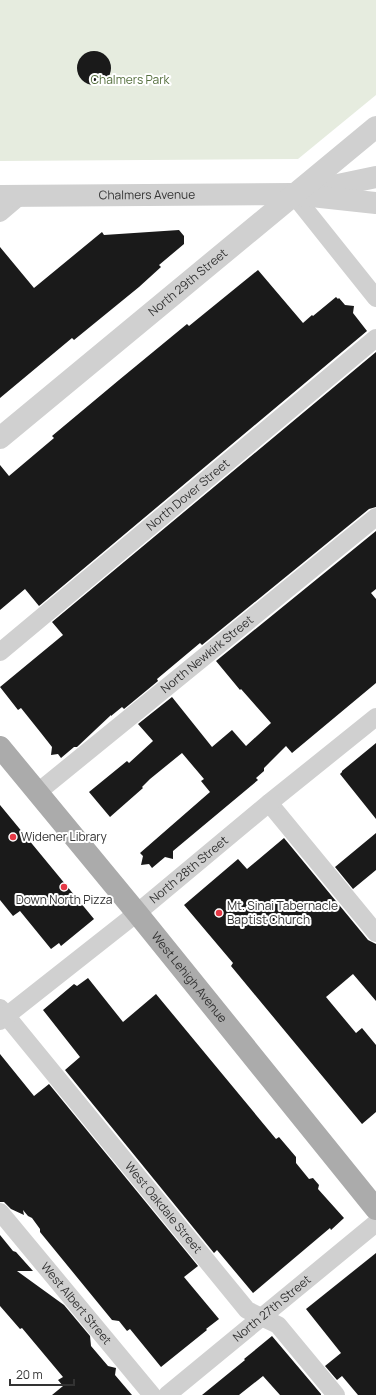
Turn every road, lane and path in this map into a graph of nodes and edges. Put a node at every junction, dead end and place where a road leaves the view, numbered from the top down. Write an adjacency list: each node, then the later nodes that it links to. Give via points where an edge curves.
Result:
1 (376, 127): 3 (street, North 29th Street)
2 (376, 177): 3 (street, Chalmers Avenue)
3 (293, 194): 4 (street, Chalmers Avenue); 5 (street, Chalmers Avenue); 7 (street); 9 (street, North 29th Street)
4 (10, 196): 6 (street)
5 (376, 203)
6 (0, 213)
7 (376, 298)
8 (376, 338): 11 (street, North Dover Street)
9 (0, 438)
10 (376, 517): 14 (street, North Newkirk Street)
11 (0, 652)
12 (373, 724): 15 (street, North 28th Street)
13 (0, 747): 14 (main road, West Lehigh Avenue)
14 (38, 792): 16 (main road, West Lehigh Avenue)
15 (269, 803): 16 (street, North 28th Street); 17 (street)
16 (137, 912): 18 (street, North 28th Street); 19 (main road, West Lehigh Avenue)
17 (376, 933)
18 (2, 1015): 22 (street, West Oakdale Street, via 247,1310)
19 (376, 1209)
20 (0, 1212): 23 (street, West Albert Street)
21 (376, 1223): 22 (street, North 27th Street)
22 (263, 1317): 24 (street, North 27th Street); 25 (street, West Oakdale Street, via 278,1325)
23 (152, 1395)
24 (168, 1395)
25 (336, 1395)

